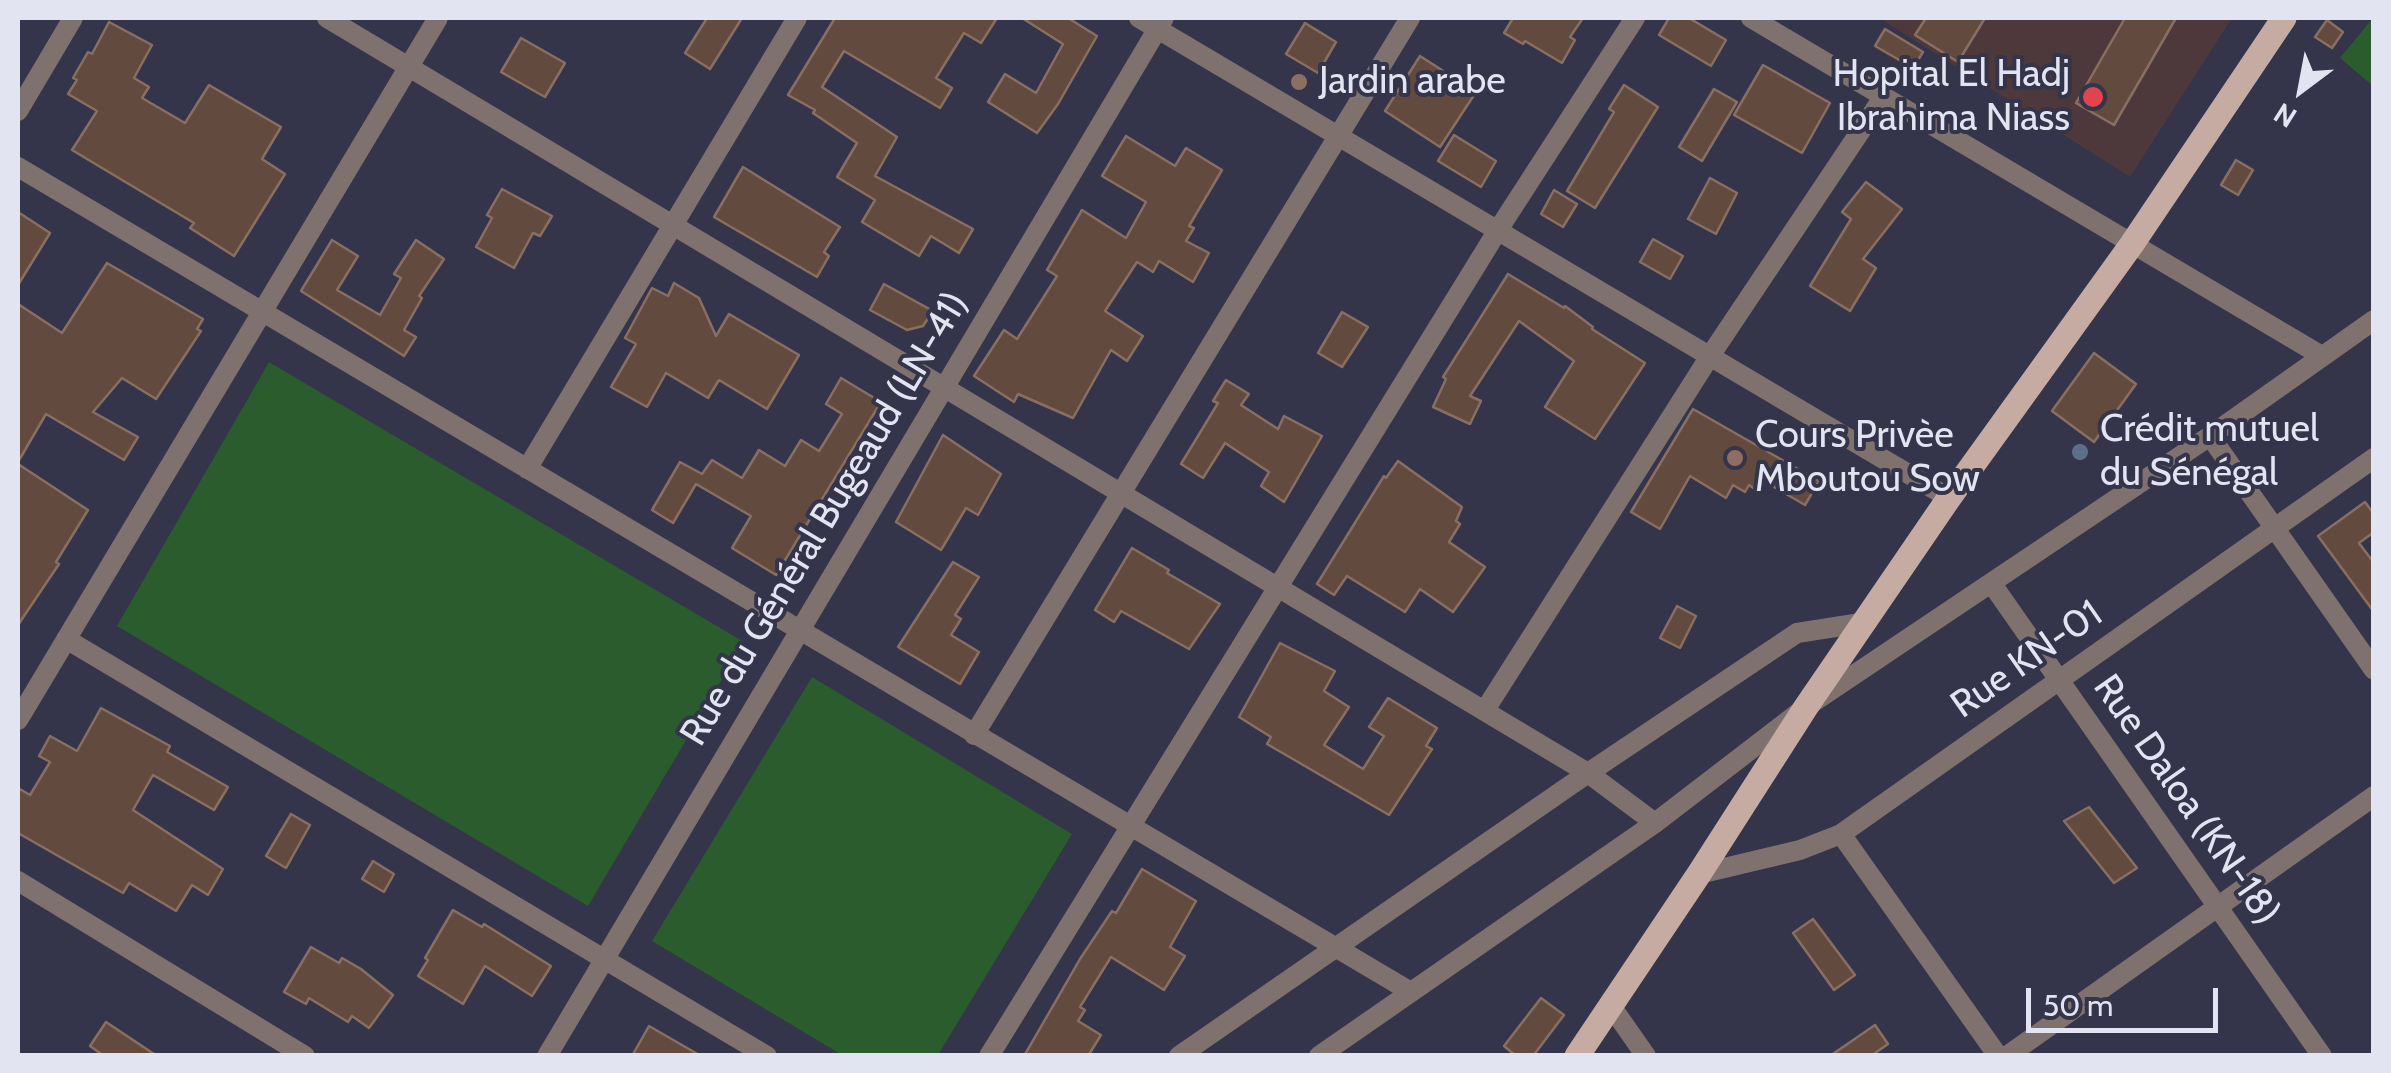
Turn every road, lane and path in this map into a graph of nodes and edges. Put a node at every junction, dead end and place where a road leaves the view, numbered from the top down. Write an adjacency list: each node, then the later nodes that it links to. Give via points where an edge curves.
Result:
1 (74, 18): 12 (street)
2 (328, 18): 10 (street)
3 (438, 18): 10 (street)
4 (797, 18): 15 (street)
5 (1410, 18): 13 (street)
6 (1635, 18): 16 (street)
7 (1751, 18): 11 (street)
8 (2284, 18): 17 (main road)
9 (1153, 21): 13 (street); 22 (street, Rue du Général Bugeaud (LN-41))
10 (409, 66): 15 (street); 18 (street)
11 (1884, 96): 17 (street); 20 (street)
12 (18, 111)
13 (1338, 136): 16 (street); 26 (street)
14 (18, 167): 18 (street)
15 (673, 224): 22 (street); 25 (street)
16 (1498, 230): 20 (street); 30 (street)
17 (2132, 244): 21 (street); 27 (main road)
18 (263, 312): 25 (street); 33 (street)
19 (2374, 320): 21 (street)
20 (1710, 356): 27 (street); 37 (street)
21 (2322, 356): 23 (street)
22 (944, 386): 26 (street); 32 (street, Rue du Général Bugeaud (LN-41))
23 (2210, 436): 28 (street); 29 (street)
24 (2374, 458): 28 (street, Rue KN-01)
25 (527, 469): 32 (street)
26 (1121, 493): 30 (street); 39 (street)
27 (1949, 498): 31 (main road)
28 (2274, 528): 34 (street); 35 (street, Rue KN-01)
29 (1992, 584): 35 (street, Rue Daloa (KN-18)); 36 (street)
30 (1278, 587): 37 (street); 43 (street)
31 (1867, 622): 36 (main road); 40 (street, via 1797,633)
32 (799, 630): 39 (street); 49 (street, Rue du Général Bugeaud (LN-41))
33 (66, 639): 38 (street); 49 (street)
34 (2374, 670)
35 (2059, 680): 44 (street, Rue KN-01); 47 (street, Rue Daloa (KN-18))
36 (1806, 708): 42 (street); 45 (main road)
37 (1484, 710): 40 (street)
38 (18, 720)
39 (974, 735): 43 (street)
40 (1588, 773): 42 (street); 48 (street)
41 (2374, 796): 47 (street)
42 (1655, 823): 50 (street)
43 (1129, 826): 48 (street); 55 (street)
44 (1841, 834): 45 (street, Rue KN-01); 60 (street)
45 (1700, 874): 51 (main road)
46 (18, 880): 52 (street)
47 (2218, 906): 61 (street); 62 (street, Rue Daloa (KN-18))
48 (1334, 948): 50 (street); 56 (street)
49 (604, 958): 53 (street, Rue du Général Bugeaud (LN-41)); 54 (street)
50 (1411, 992): 57 (street)
51 (1611, 1006): 58 (main road); 59 (street)
52 (305, 1056)
53 (546, 1056)
54 (767, 1056)
55 (989, 1056)
56 (1179, 1056)
57 (1318, 1056)
58 (1576, 1056)
59 (1646, 1056)
60 (1998, 1056)
61 (2007, 1056)
62 (2322, 1056)

